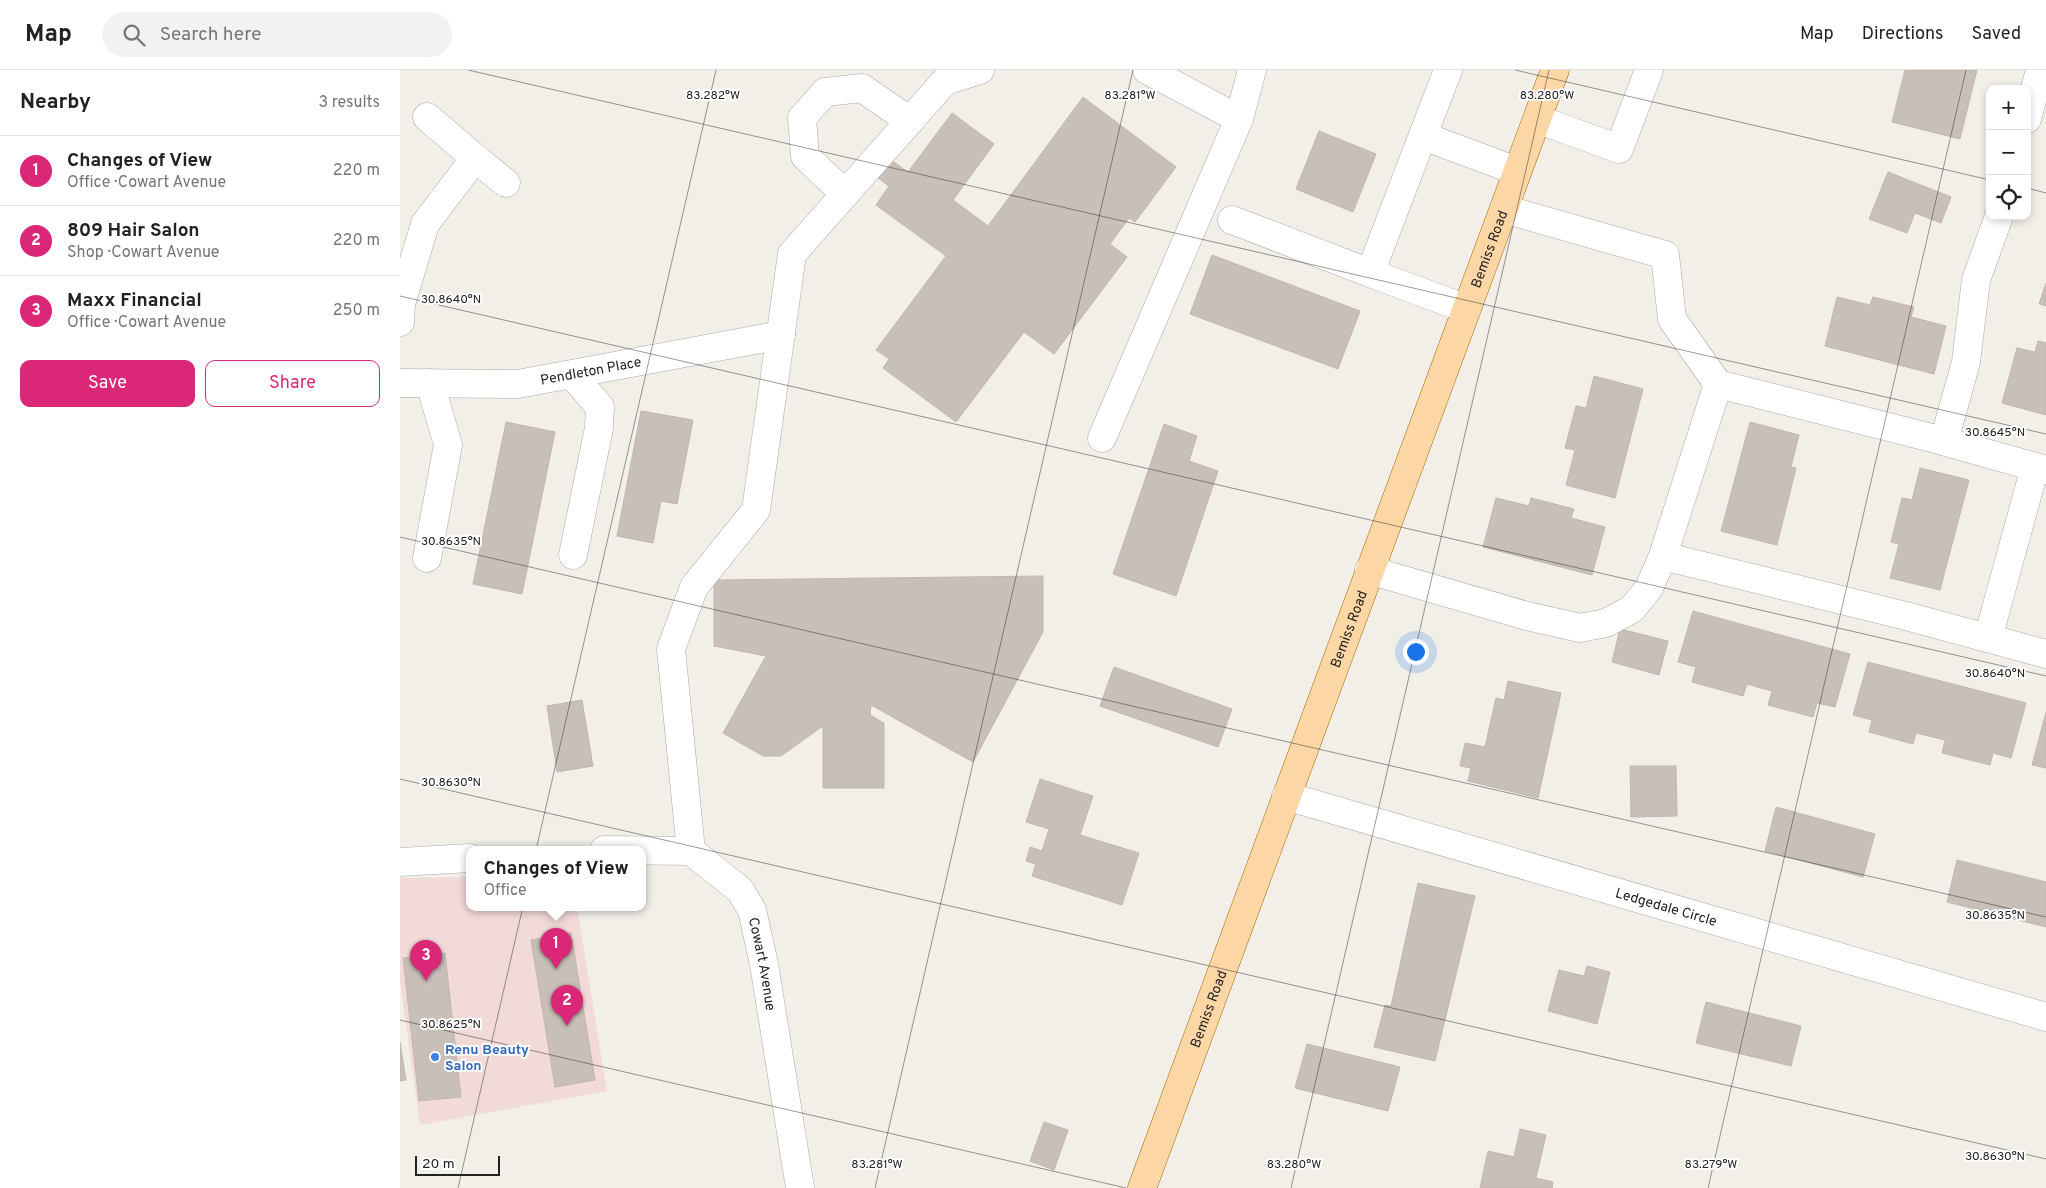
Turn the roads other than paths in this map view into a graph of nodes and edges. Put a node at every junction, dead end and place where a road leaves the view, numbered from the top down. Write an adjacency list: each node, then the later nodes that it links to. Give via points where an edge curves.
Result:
1 (980, 70): 12 (street, via 945,81)
2 (1148, 70): 11 (street)
3 (1252, 70): 11 (street)
4 (1448, 70): 13 (street)
5 (1555, 70): 10 (main road, Bemiss Road)
6 (1649, 70): 10 (street, via 1619,149)
7 (2040, 70): 8 (street)
8 (2034, 114)
9 (427, 117): 14 (street)
10 (1537, 118): 15 (main road, Bemiss Road)
11 (1239, 119): 29 (street)
12 (910, 121): 17 (street); 17 (street, via 862,88 825,92 802,118 805,156)
13 (1423, 136): 15 (street); 21 (street)
14 (475, 158): 16 (street); 23 (street, via 425,224 401,304)
15 (1517, 171): 18 (main road, Bemiss Road)
16 (506, 183)
17 (845, 194): 24 (street, via 792,254)
18 (1504, 209): 22 (main road, Bemiss Road); 28 (street, via 1665,256 1672,319)
19 (1232, 220): 21 (street)
20 (1998, 220): 30 (street, via 1976,280 1966,362)
21 (1370, 273): 22 (street)
22 (1467, 309): 35 (main road, Bemiss Road)
23 (400, 322)
24 (781, 335): 25 (street, Pendleton Place); 40 (street, via 756,510 694,587 671,649)
25 (572, 375): 27 (street, Pendleton Place, via 518,384); 32 (street, via 600,406 599,428)
26 (400, 383): 27 (street, Pendleton Place)
27 (430, 383): 34 (street, via 448,445)
28 (1718, 384): 30 (street); 33 (street)
29 (1102, 438)
30 (1944, 441): 31 (street)
31 (2041, 468): 36 (street)
32 (573, 555)
33 (1663, 556): 35 (street, via 1649,588 1632,609 1606,623 1580,628 1527,616); 36 (street)
34 (427, 558)
35 (1370, 570): 38 (main road, Bemiss Road)
36 (1988, 638): 37 (street)
37 (2046, 654)
38 (1286, 796): 43 (street, Ledgedale Circle); 45 (main road, Bemiss Road)
39 (646, 850): 40 (street)
40 (691, 851): 44 (street, Cowart Avenue, via 740,890 752,910 764,964)
41 (466, 858): 42 (street)
42 (400, 862)
43 (2046, 1017)
44 (800, 1188)
45 (1142, 1188)

